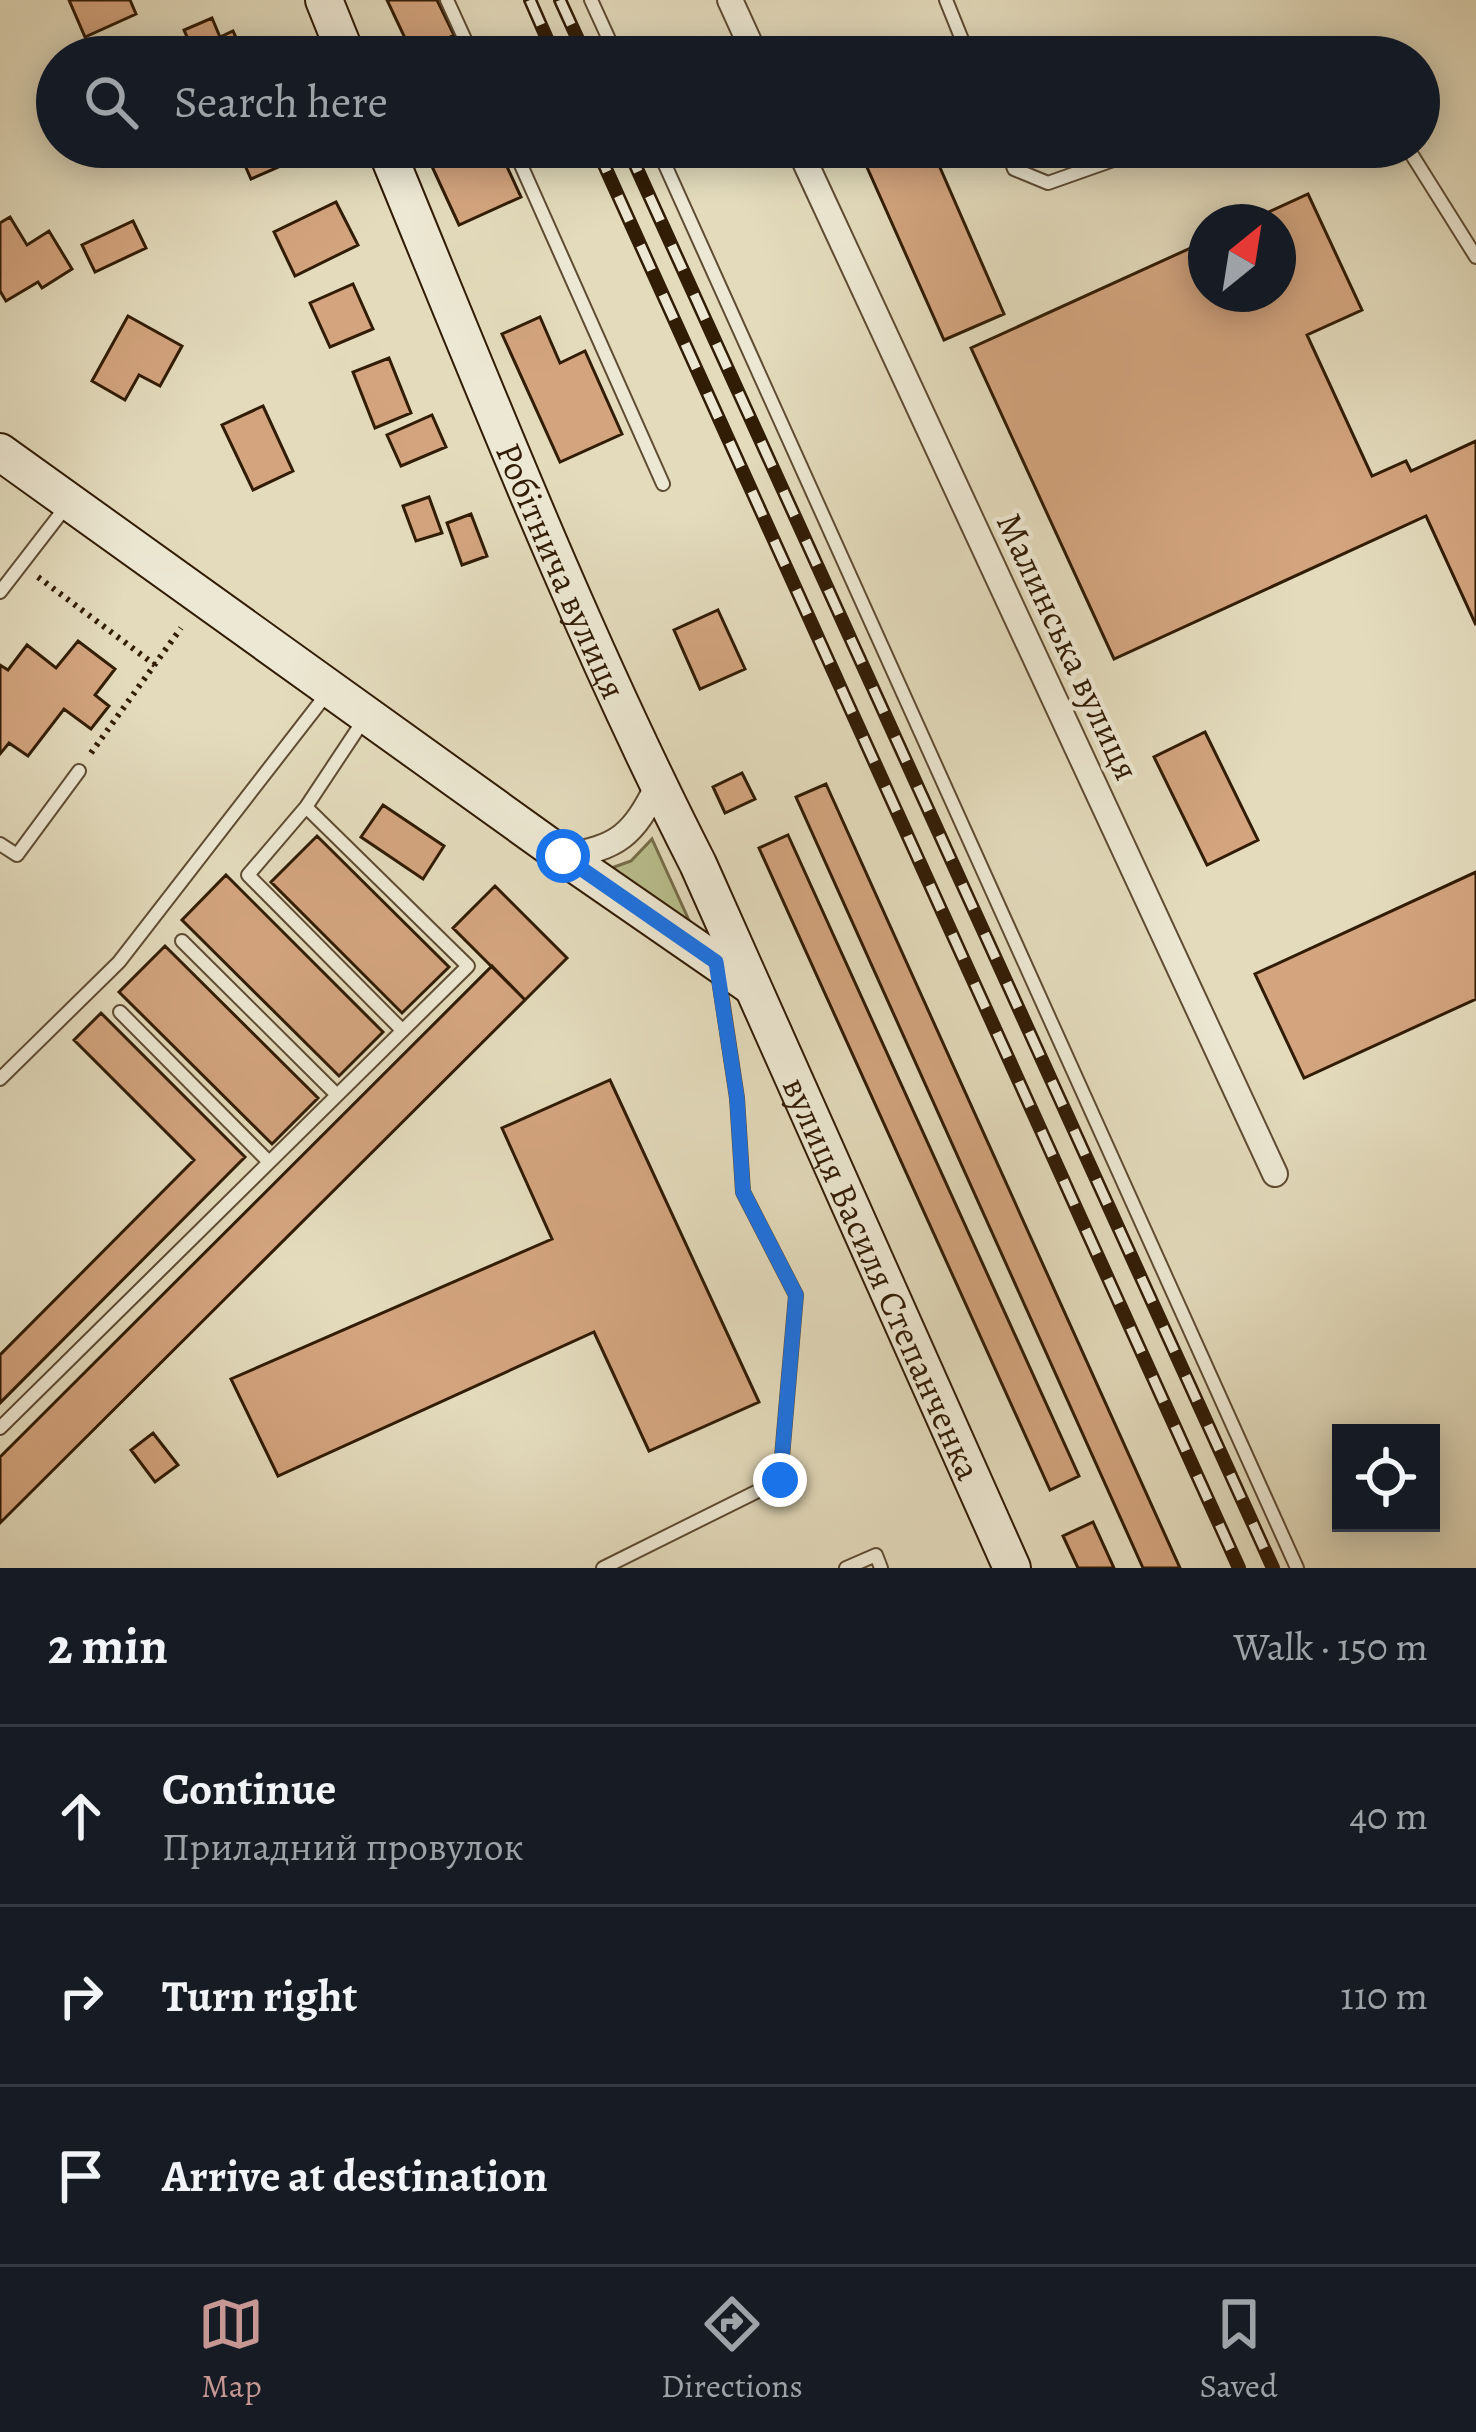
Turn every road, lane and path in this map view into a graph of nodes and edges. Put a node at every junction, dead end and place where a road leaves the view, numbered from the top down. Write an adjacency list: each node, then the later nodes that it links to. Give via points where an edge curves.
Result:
1 (323, 0): 6 (street)
2 (447, 0): 7 (lane)
3 (591, 0): 8 (lane)
4 (730, 0): 9 (street)
5 (946, 0): 10 (lane)
6 (338, 36)
7 (463, 36)
8 (607, 36)
9 (746, 36)
10 (961, 36)
11 (394, 168): 29 (street, Робітнича вулиця)
12 (522, 168): 20 (lane)
13 (666, 168): 47 (lane)
14 (808, 168): 41 (street, Малинська вулиця)
15 (1014, 168): 16 (lane, via 1048,183)
16 (1090, 168)
17 (1420, 168): 18 (lane)
18 (1476, 257)
19 (0, 452): 21 (street)
20 (663, 484)
21 (69, 503): 22 (lane); 26 (street)
22 (21, 564): 23 (lane); 25 (path)
23 (0, 592)
24 (181, 628): 25 (path)
25 (155, 664): 28 (path)
26 (330, 690): 27 (street); 38 (lane, via 119,962)
27 (367, 716): 30 (lane); 32 (street)
28 (79, 771): 31 (lane, via 16,855)
29 (658, 785): 32 (street, via 620,840); 35 (street, Робітнича вулиця)
30 (306, 807): 37 (lane, via 248,875); 37 (lane, via 468,965)
31 (0, 844)
32 (563, 856): 34 (street)
33 (182, 941): 39 (lane)
34 (716, 962): 35 (street); 43 (lane, via 743,1192 796,1295 780,1480)
35 (754, 988): 46 (street, вулиця Василя Степанченка)
36 (120, 1012): 40 (lane)
37 (402, 1030): 39 (lane)
38 (0, 1079)
39 (337, 1095): 40 (lane)
40 (269, 1162): 42 (lane)
41 (1275, 1174)
42 (0, 1428)
43 (603, 1568)
44 (846, 1568): 45 (lane, via 876,1555)
45 (881, 1568)
46 (1012, 1568)
47 (1297, 1568)

